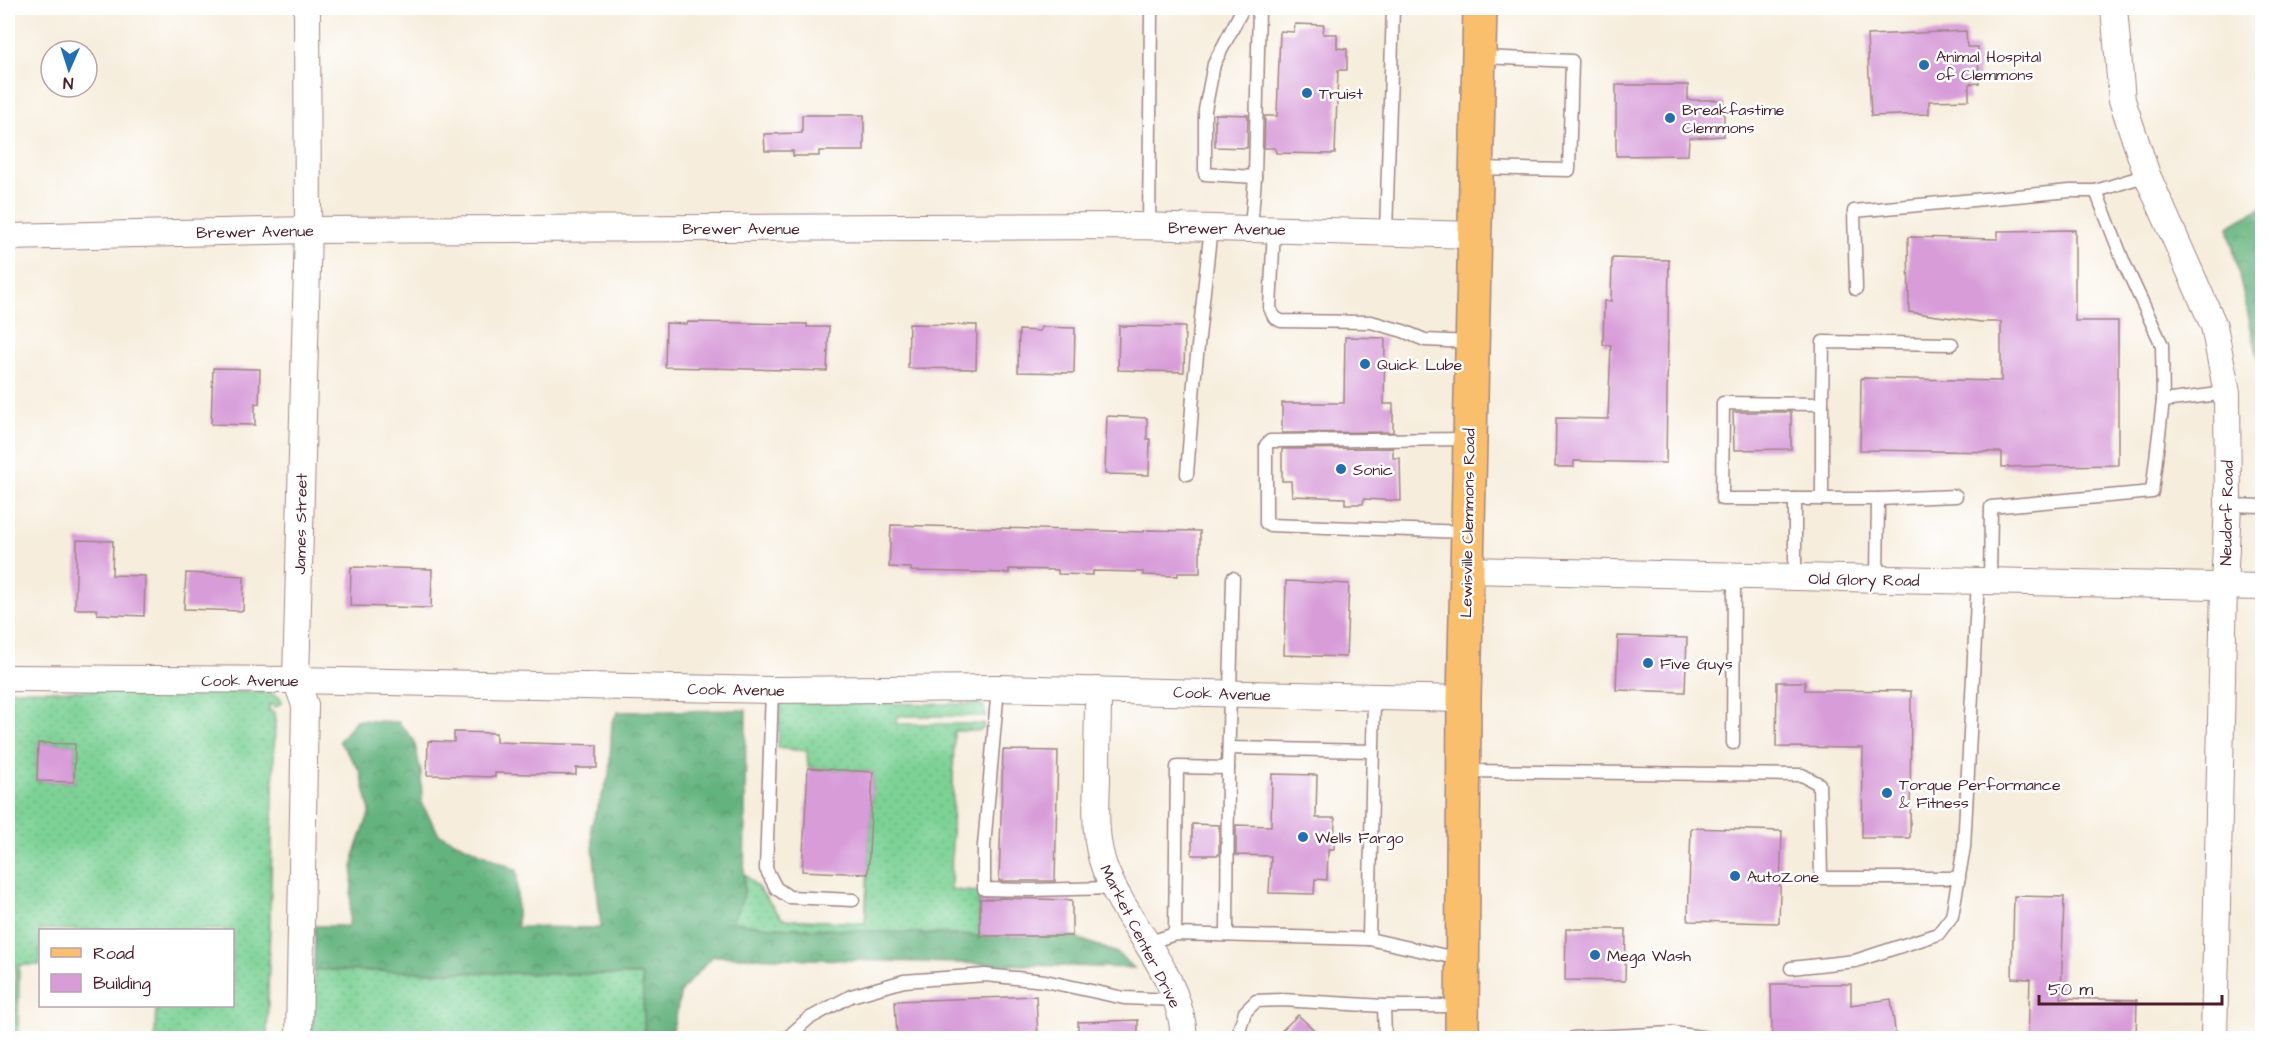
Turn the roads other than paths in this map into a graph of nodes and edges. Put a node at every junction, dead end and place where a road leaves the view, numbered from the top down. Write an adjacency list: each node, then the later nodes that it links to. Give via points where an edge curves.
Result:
1 (307, 8): 16 (street, James Street)
2 (1153, 8): 13 (lane)
3 (1243, 8): 11 (lane, via 1214,64 1205,110 1205,174)
4 (1259, 8): 11 (lane)
5 (1393, 8): 17 (lane)
6 (1480, 8): 8 (main road, Lewisville Clemmons Road)
7 (2114, 8): 10 (street, Neudorf Road, via 2122,100)
8 (1478, 56): 9 (main road, Lewisville Clemmons Road); 9 (lane, via 1572,61 1569,170)
9 (1475, 168): 18 (main road, Lewisville Clemmons Road)
10 (2147, 175): 12 (lane); 23 (street, Neudorf Road, via 2214,326)
11 (1255, 177): 15 (lane)
12 (2096, 191): 20 (lane, via 2070,190 1854,211); 24 (lane, via 2162,345)
13 (1149, 227): 14 (street, Brewer Avenue); 16 (street, Brewer Avenue)
14 (1211, 227): 15 (street, Brewer Avenue); 27 (lane)
15 (1263, 229): 17 (street, Brewer Avenue); 21 (lane, via 1270,308 1281,321 1371,322 1425,340)
16 (308, 230): 19 (street, Brewer Avenue); 44 (street, James Street)
17 (1386, 233): 18 (street, Brewer Avenue)
18 (1474, 235): 21 (main road, Lewisville Clemmons Road)
19 (8, 237)
20 (1856, 289)
21 (1471, 342): 26 (main road, Lewisville Clemmons Road)
22 (1952, 344): 25 (lane, via 1823,342)
23 (2227, 393): 24 (lane); 32 (street, Neudorf Road)
24 (2163, 401): 40 (lane, via 2152,492 1991,507)
25 (1822, 404): 29 (lane, via 1723,403 1722,500); 30 (lane)
26 (1469, 439): 34 (main road, Lewisville Clemmons Road); 34 (lane, via 1270,441 1266,445 1269,525)
27 (1187, 474)
28 (1956, 496): 31 (lane)
29 (1795, 499): 30 (lane); 37 (lane)
30 (1822, 499): 31 (lane)
31 (1878, 499): 39 (lane)
32 (2228, 505): 33 (lane); 41 (street, Neudorf Road)
33 (2262, 506)
34 (1467, 532): 35 (main road, Lewisville Clemmons Road)
35 (1466, 570): 36 (street, Old Glory Road); 50 (main road, Lewisville Clemmons Road)
36 (1734, 576): 37 (street, Old Glory Road); 51 (lane)
37 (1795, 577): 39 (street, Old Glory Road)
38 (1233, 578): 48 (lane)
39 (1877, 579): 40 (street, Old Glory Road)
40 (1984, 581): 41 (street, Old Glory Road); 56 (lane)
41 (2224, 586): 42 (street, Old Glory Road); 76 (street, Neudorf Road)
42 (2262, 587)
43 (8, 678): 44 (street, Cook Avenue)
44 (296, 680): 46 (street, Cook Avenue); 68 (street, James Street, via 305,705)
45 (998, 688): 46 (street, Cook Avenue); 47 (street, Cook Avenue); 57 (lane, via 984,889)
46 (772, 690): 58 (lane, via 766,868 776,888 789,897)
47 (1098, 690): 48 (street, Cook Avenue); 57 (street, Market Center Drive, via 1096,824 1099,850)
48 (1230, 694): 49 (street, Cook Avenue); 52 (lane)
49 (1374, 698): 50 (street, Cook Avenue); 53 (lane)
50 (1464, 699): 55 (main road, Lewisville Clemmons Road)
51 (1733, 743)
52 (1229, 748): 53 (lane); 54 (lane)
53 (1372, 751): 61 (lane)
54 (1228, 768): 59 (lane, via 1177,767); 60 (lane)
55 (1463, 771): 56 (lane, via 1802,775 1819,784 1821,878); 63 (main road, Lewisville Clemmons Road)
56 (1959, 878): 64 (lane, via 1952,916 1938,934 1855,962)
57 (1113, 888): 62 (street, Market Center Drive)
58 (853, 900)
59 (1175, 934): 60 (lane); 62 (lane)
60 (1227, 935): 61 (lane)
61 (1369, 939): 63 (lane)
62 (1147, 944): 65 (street, Market Center Drive)
63 (1461, 959): 67 (main road, Lewisville Clemmons Road)
64 (1791, 968)
65 (1178, 1000): 69 (lane, via 1124,999 1045,981 985,975 904,981 851,996 808,1019); 70 (street, Market Center Drive)
66 (1384, 1006): 67 (lane); 71 (lane, via 1256,1001 1245,1012); 72 (lane)
67 (1461, 1006): 73 (main road, Lewisville Clemmons Road)
68 (299, 1038)
69 (787, 1038)
70 (1184, 1038)
71 (1240, 1038)
72 (1385, 1038)
73 (1461, 1038)
74 (1573, 1038): 75 (lane, via 1673,1033)
75 (1708, 1038)
76 (2214, 1038)

